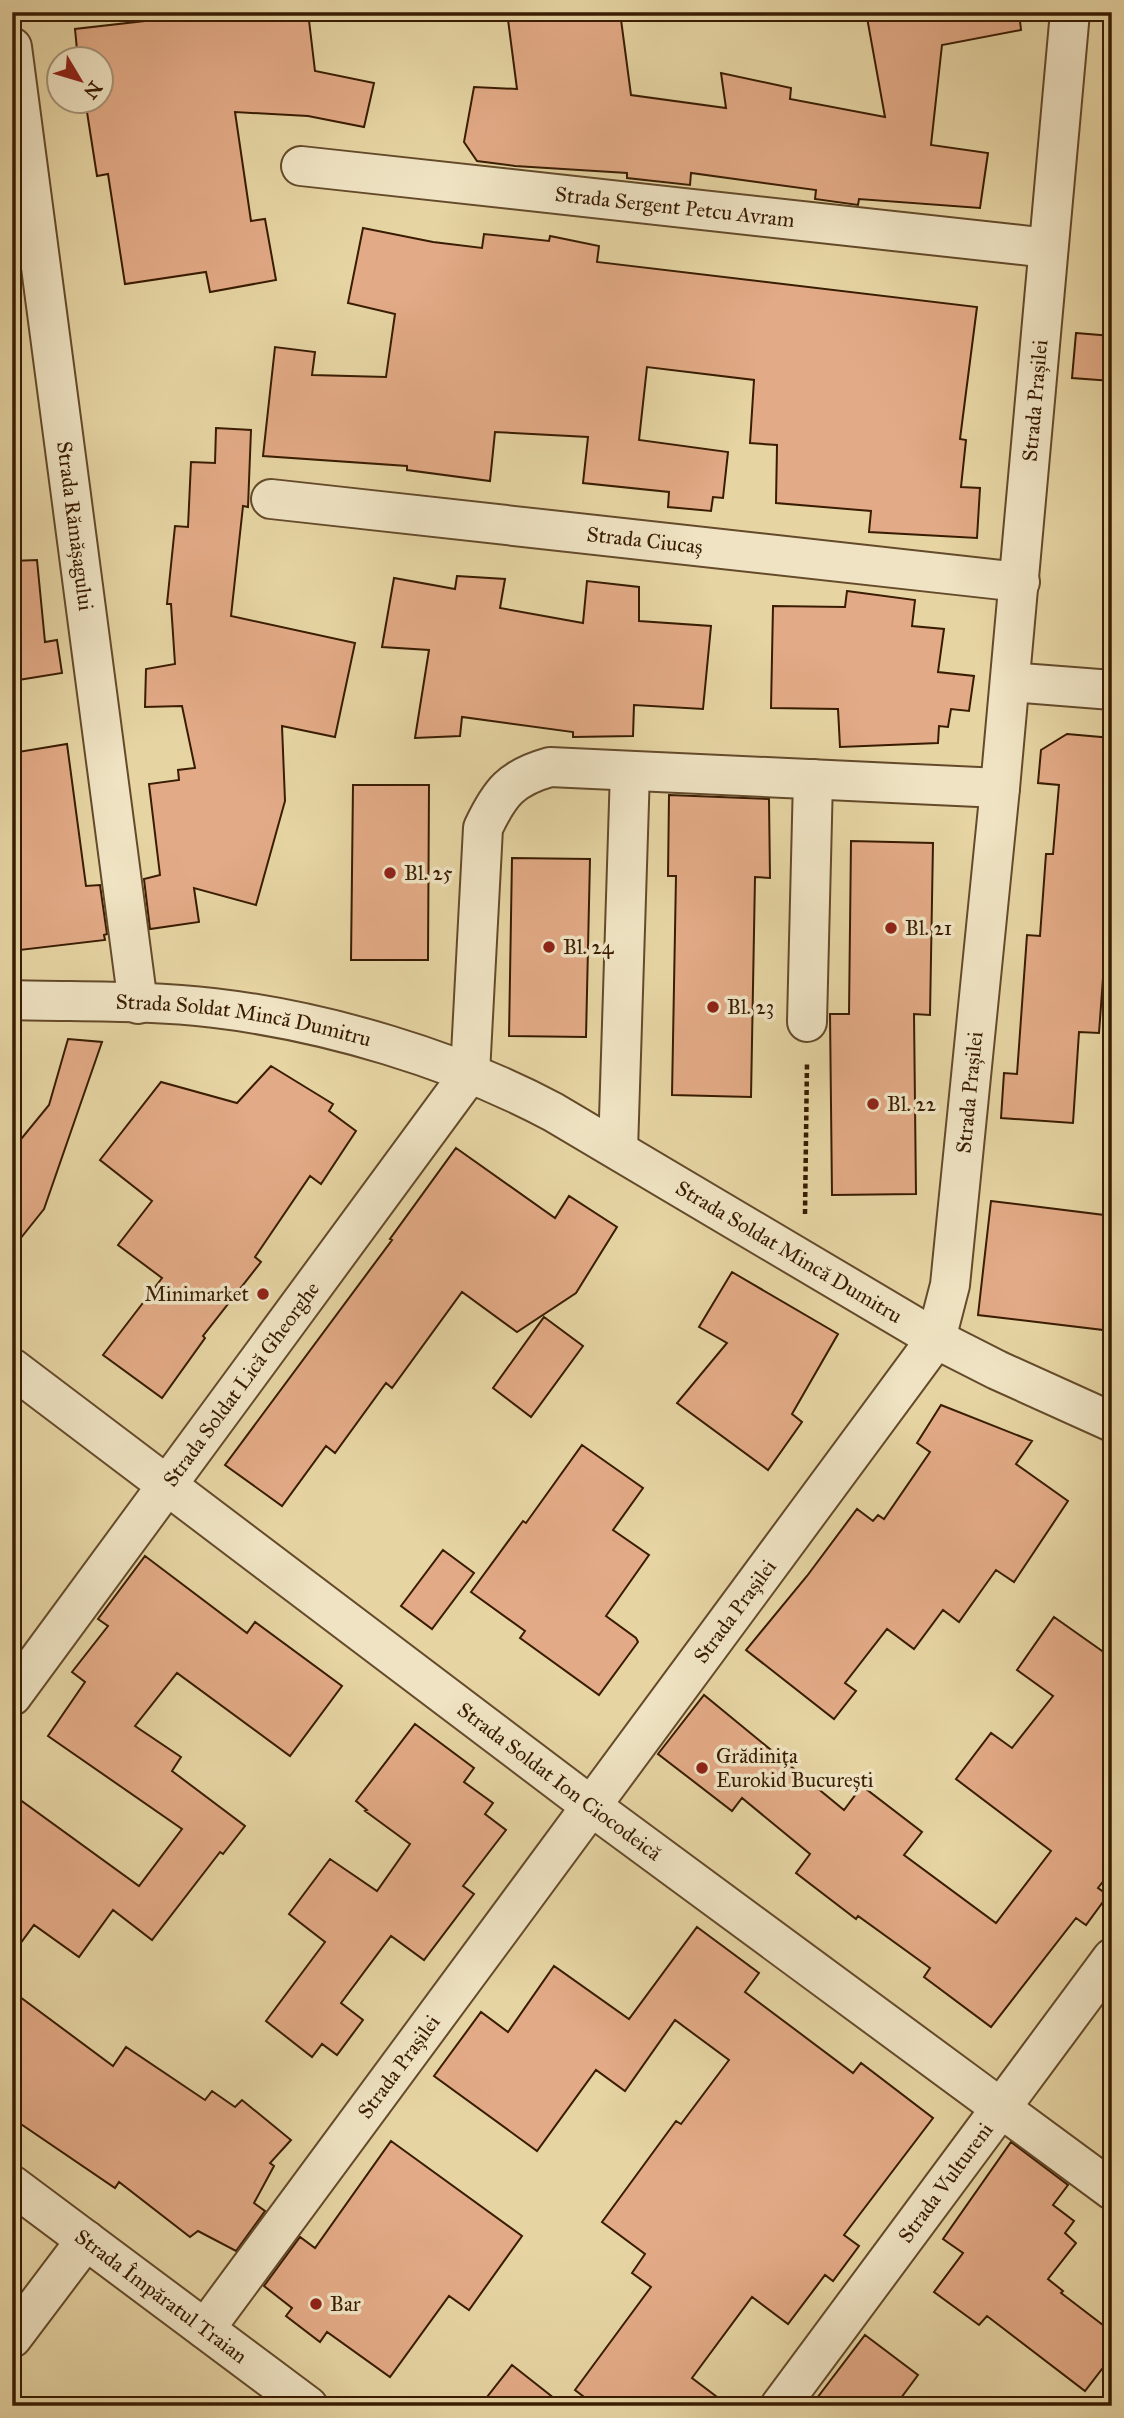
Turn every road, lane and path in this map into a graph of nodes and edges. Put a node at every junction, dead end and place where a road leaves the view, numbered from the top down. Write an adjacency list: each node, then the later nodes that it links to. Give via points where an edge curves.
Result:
1 (1070, 12): 4 (street, Strada Prașilei)
2 (12, 47): 13 (street, Strada Rămășagului)
3 (301, 166): 4 (street, Strada Sergent Petcu Avram)
4 (1048, 248): 6 (street, Strada Prașilei)
5 (271, 499): 6 (street, Strada Ciucaș)
6 (1020, 582): 7 (street, Strada Prașilei)
7 (1010, 682): 8 (street); 11 (street, Strada Prașilei)
8 (1112, 690)
9 (630, 771): 10 (street); 15 (street, via 550,767 527,774 494,805 483,828); 16 (street)
10 (813, 779): 11 (street); 14 (street)
11 (1000, 788): 18 (street, Strada Prașilei, via 950,1285)
12 (12, 1000): 13 (street, Strada Soldat Mincă Dumitru)
13 (138, 1004): 15 (street, Strada Soldat Mincă Dumitru, via 214,1008 292,1021)
14 (807, 1022): 17 (path)
15 (470, 1073): 16 (street, Strada Soldat Mincă Dumitru, via 518,1093); 21 (street, Strada Soldat Lică Gheorghe)
16 (618, 1150): 17 (street, Strada Soldat Mincă Dumitru)
17 (804, 1261): 18 (street, Strada Soldat Mincă Dumitru)
18 (936, 1339): 20 (street, Strada Soldat Mincă Dumitru); 23 (street, Strada Prașilei)
19 (12, 1368): 21 (street, Strada Soldat Ion Ciocodeică)
20 (1112, 1422)
21 (167, 1486): 22 (street, Strada Soldat Lică Gheorghe); 23 (street, Strada Soldat Ion Ciocodeică)
22 (12, 1696)
23 (591, 1806): 25 (street, Strada Soldat Ion Ciocodeică); 29 (street, Strada Prașilei)
24 (1112, 1958): 25 (street, Strada Vultureni)
25 (1001, 2109): 27 (street, Strada Soldat Ion Ciocodeică); 32 (street, Strada Vultureni)
26 (12, 2185): 28 (street, Strada Împăratul Traian)
27 (1112, 2190)
28 (86, 2240): 29 (street, Strada Împăratul Traian); 30 (street)
29 (205, 2329): 31 (street, Strada Împăratul Traian)
30 (12, 2338)
31 (308, 2406)
32 (780, 2406)

